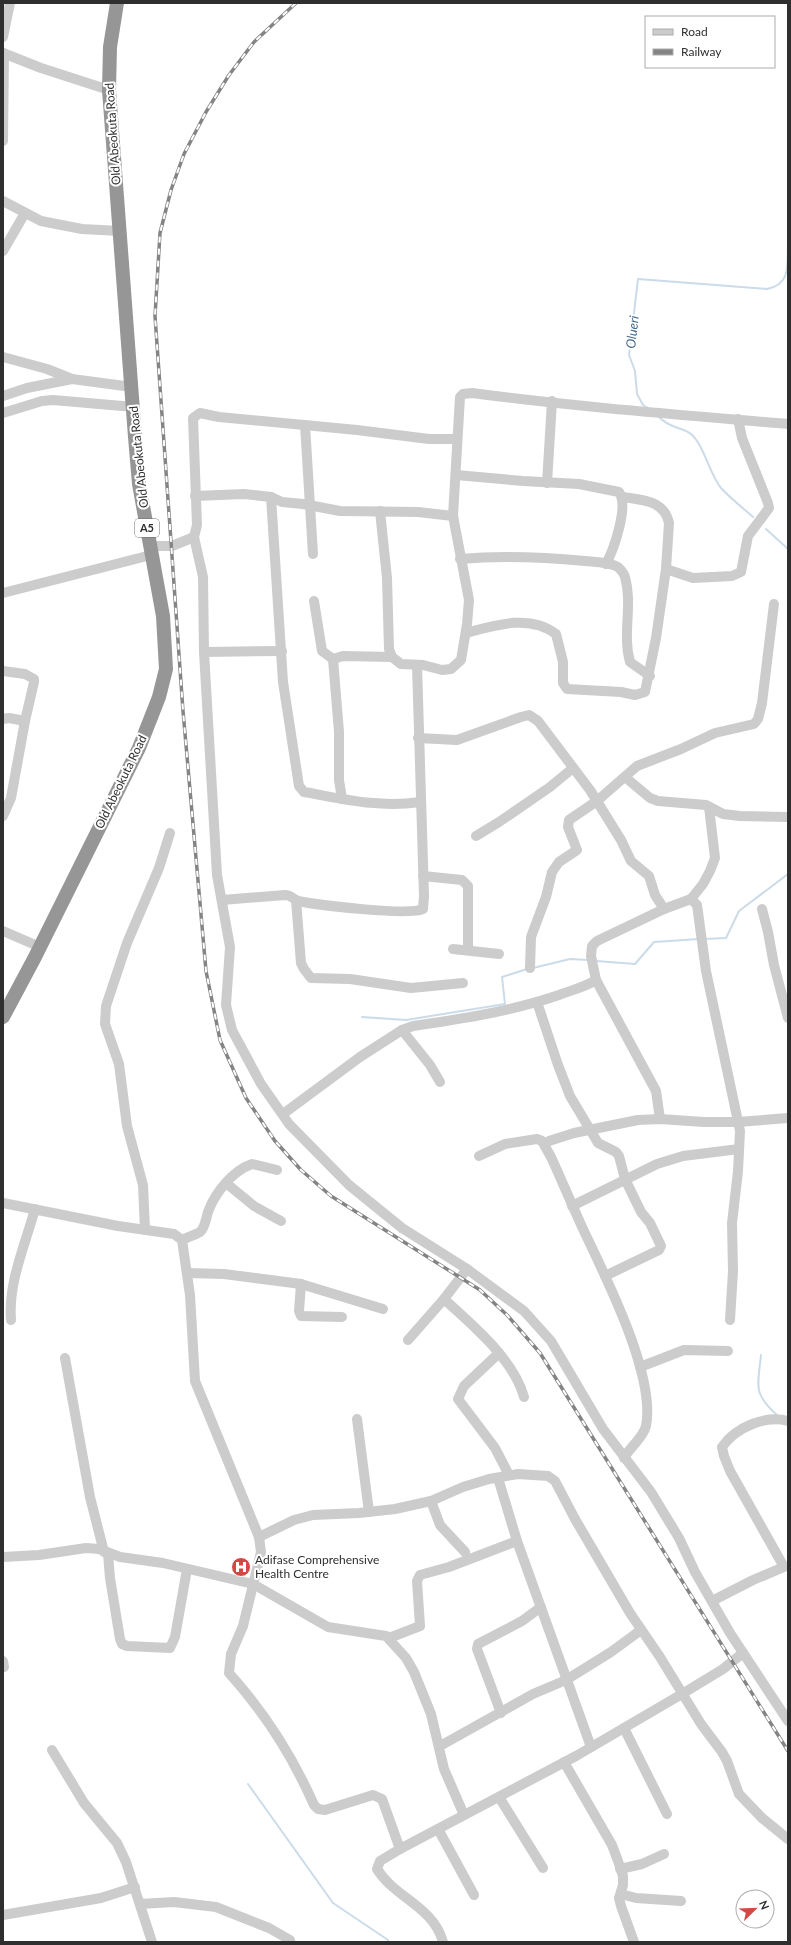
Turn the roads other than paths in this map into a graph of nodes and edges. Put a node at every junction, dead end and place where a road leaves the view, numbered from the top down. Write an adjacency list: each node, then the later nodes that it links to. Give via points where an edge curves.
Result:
1 (10, 3): 3 (street)
2 (117, 3): 5 (highway, Old Abeokuta Road / A5, via 110,47)
3 (3, 37)
4 (4, 53): 5 (street); 6 (street)
5 (109, 90): 9 (highway, Old Abeokuta Road / A5)
6 (3, 141)
7 (3, 201): 8 (street)
8 (25, 213): 9 (street, via 59,225); 10 (street)
9 (120, 231): 13 (highway, Old Abeokuta Road / A5)
10 (3, 251)
11 (3, 357): 12 (street)
12 (72, 379): 13 (street); 14 (street, via 26,388)
13 (132, 387): 16 (highway, Old Abeokuta Road / A5)
14 (3, 396)
15 (552, 401): 18 (street); 21 (street, via 463,394 460,397); 23 (street)
16 (134, 407): 17 (street, via 53,400); 31 (highway, Old Abeokuta Road / A5, via 139,484)
17 (3, 413)
18 (738, 420): 19 (street); 35 (street, via 742,438 769,508 748,536 739,574 694,578)
19 (788, 424)
20 (305, 425): 21 (street, via 429,439); 24 (street, via 200,413 193,418 192,426); 27 (street)
21 (456, 439): 22 (street)
22 (456, 475): 23 (street); 29 (street)
23 (547, 483): 26 (street, via 580,484 619,492)
24 (195, 496): 25 (street, via 244,494); 30 (street, via 197,525)
25 (271, 497): 27 (street, via 282,502); 40 (street)
26 (623, 497): 34 (street, via 620,525); 35 (street, via 652,502 664,511 669,523)
27 (310, 506): 28 (street, via 340,511); 32 (street)
28 (380, 511): 29 (street); 42 (street, via 389,649)
29 (453, 516): 33 (street)
30 (194, 537): 31 (street); 41 (street, via 203,577)
31 (151, 551): 36 (street); 67 (highway, Old Abeokuta Road / A5, via 166,645 166,669 159,697 139,748)
32 (312, 554)
33 (460, 559): 34 (street, via 550,558); 39 (street, via 469,600)
34 (606, 564): 46 (street, via 617,567 625,577 630,662)
35 (666, 569): 46 (street)
36 (3, 592)
37 (314, 601): 43 (street, via 322,651)
38 (774, 604): 51 (street, via 762,704 754,724 704,737 681,750 637,766)
39 (466, 633): 44 (street, via 461,660 454,668 442,670); 46 (street, via 515,623 549,628 556,634 566,689 635,695 645,692)
40 (282, 651): 41 (street); 52 (street, via 283,682 299,786 304,792)
41 (204, 652): 62 (street, via 217,875)
42 (392, 657): 43 (street, via 343,656); 44 (street, via 401,664)
43 (333, 659): 52 (street)
44 (417, 665): 49 (street)
45 (3, 671): 48 (street, via 25,674 34,679)
46 (650, 676)
47 (3, 718): 48 (street)
48 (25, 721): 56 (street, via 11,798)
49 (418, 738): 50 (street, via 457,740 530,715 538,721); 54 (street)
50 (573, 768): 53 (street); 59 (street, via 550,787)
51 (625, 777): 53 (street); 55 (street, via 650,798)
52 (342, 799): 54 (street, via 356,803)
53 (597, 801): 64 (street, via 631,861 649,876 655,895); 71 (street, via 569,820 568,827 577,850 559,862 552,872 531,937)
54 (420, 802): 60 (street)
55 (709, 807): 57 (street, via 722,814); 61 (street, via 715,858 703,884)
56 (3, 816)
57 (788, 817)
58 (170, 832): 94 (street, via 159,868 128,943 106,1006 105,1024 119,1064 127,1126 143,1185)
59 (476, 836)
60 (423, 876): 63 (street, via 424,907 421,910 405,912); 69 (street, via 466,882)
61 (691, 899): 64 (street); 82 (street, via 697,905 706,971)
62 (222, 900): 63 (street, via 285,895 290,895); 79 (street, via 230,947 226,1005 232,1030 261,1084)
63 (296, 900): 73 (street, via 301,963 311,978 350,979 411,988)
64 (664, 909): 72 (street, via 597,941 592,946 591,956)
65 (762, 909): 76 (street)
66 (3, 930): 67 (street)
67 (40, 947): 75 (highway, Old Abeokuta Road / A5)
68 (453, 949): 69 (street)
69 (468, 950): 70 (street)
70 (499, 954)
71 (530, 968)
72 (596, 980): 74 (street); 81 (street, via 656,1091)
73 (463, 983)
74 (537, 1002): 77 (street, via 491,1014); 83 (street, via 570,1096)
75 (3, 1017)
76 (788, 1018)
77 (402, 1030): 78 (street); 79 (street)
78 (440, 1082)
79 (282, 1114): 96 (street, via 349,1185 402,1228)
80 (788, 1118): 82 (street)
81 (660, 1119): 82 (street); 83 (street, via 638,1120)
82 (738, 1122): 85 (street)
83 (589, 1130): 84 (street); 88 (street, via 600,1145 619,1156)
84 (549, 1141)
85 (739, 1149): 88 (street, via 683,1156 657,1164); 104 (street, via 732,1223)
86 (479, 1156): 91 (street, via 505,1144 536,1139 542,1141)
87 (278, 1170): 89 (street, via 252,1164)
88 (625, 1179): 91 (street); 98 (street, via 660,1246 659,1250)
89 (226, 1183): 93 (street, via 254,1206); 95 (street, via 219,1190 203,1228 199,1233)
90 (3, 1203): 92 (street)
91 (572, 1206): 98 (street)
92 (35, 1209): 94 (street); 103 (street, via 16,1272)
93 (281, 1221)
94 (146, 1230): 95 (street, via 174,1234)
95 (182, 1240): 97 (street)
96 (467, 1269): 100 (street); 113 (street, via 524,1311 551,1341 583,1397)
97 (187, 1274): 99 (street, via 224,1274); 118 (street, via 195,1380)
98 (605, 1276): 109 (street)
99 (301, 1284): 101 (street); 102 (street, via 301,1316)
100 (444, 1298): 105 (street); 107 (street)
101 (383, 1310)
102 (342, 1317)
103 (10, 1320)
104 (730, 1320)
105 (408, 1340)
106 (728, 1350): 109 (street, via 684,1350)
107 (499, 1353): 110 (street, via 518,1379); 114 (street, via 464,1386 458,1399 495,1448)
108 (65, 1358): 121 (street, via 90,1497)
109 (640, 1367): 113 (street, via 646,1398 646,1427)
110 (524, 1397)
111 (357, 1419): 117 (street)
112 (788, 1421): 123 (street, via 770,1418 759,1422 727,1439 722,1447 730,1471)
113 (624, 1458): 126 (street, via 651,1492)
114 (509, 1475): 115 (street); 128 (street, via 548,1476 555,1481)
115 (498, 1478): 116 (street, via 463,1487); 119 (street)
116 (431, 1501): 117 (street); 120 (street, via 440,1525)
117 (368, 1512): 118 (street, via 313,1515 294,1520)
118 (259, 1537): 125 (street, via 261,1552)
119 (517, 1541): 127 (street); 129 (street, via 449,1567 420,1575 417,1580 420,1626)
120 (465, 1552)
121 (106, 1553): 122 (street, via 99,1549 86,1548); 124 (street); 124 (street, via 120,1638 122,1644 127,1646 170,1648 175,1637)
122 (3, 1557)
123 (786, 1566): 126 (street)
124 (188, 1569): 125 (street)
125 (253, 1584): 129 (street, via 328,1627); 145 (street, via 243,1626 230,1654 228,1673 274,1729 291,1757 314,1805 325,1810 373,1795 382,1799)
126 (712, 1601): 130 (street)
127 (541, 1607): 131 (street); 133 (street, via 522,1621 478,1644 477,1649)
128 (641, 1630): 131 (street); 132 (street)
129 (389, 1638): 136 (street, via 414,1672 431,1714)
130 (743, 1653): 132 (street); 134 (street)
131 (566, 1680): 133 (street, via 533,1694); 137 (street)
132 (682, 1694): 135 (street); 144 (street, via 727,1761 739,1794 762,1818)
133 (501, 1712): 136 (street)
134 (788, 1721)
135 (624, 1728): 137 (street); 141 (street)
136 (440, 1746): 142 (street, via 444,1769)
137 (591, 1747): 139 (street)
138 (52, 1750): 149 (street, via 84,1803 117,1843)
139 (564, 1762): 140 (street); 148 (street, via 612,1845)
140 (499, 1797): 142 (street); 147 (street)
141 (667, 1814)
142 (464, 1815): 143 (street)
143 (438, 1829): 145 (street); 151 (street)
144 (788, 1839)
145 (400, 1849): 157 (street, via 380,1861 377,1868 392,1888 421,1908 434,1922)
146 (664, 1854): 148 (street, via 642,1864)
147 (542, 1868)
148 (620, 1869): 150 (street, via 623,1885)
149 (135, 1887): 153 (street); 154 (street, via 101,1898)
150 (621, 1894): 152 (street, via 636,1898); 158 (street, via 621,1906)
151 (474, 1895)
152 (681, 1901)
153 (140, 1904): 155 (street, via 174,1902 216,1907 269,1928); 156 (street)
154 (3, 1915)
155 (290, 1940)
156 (152, 1942)
157 (443, 1942)
158 (634, 1942)

